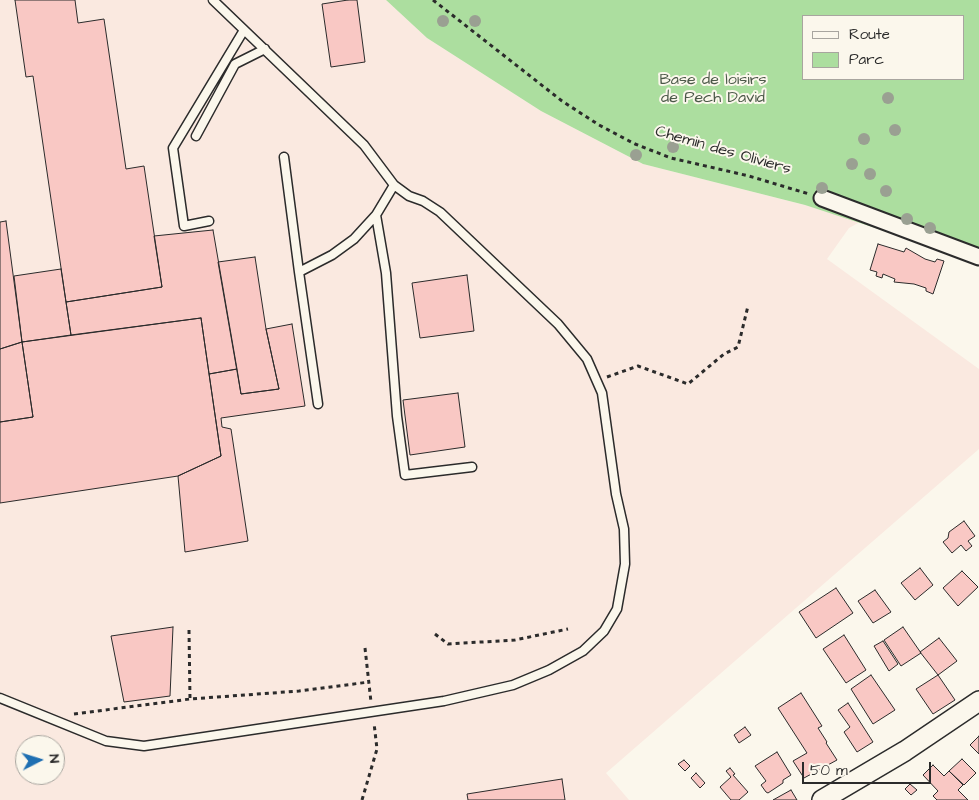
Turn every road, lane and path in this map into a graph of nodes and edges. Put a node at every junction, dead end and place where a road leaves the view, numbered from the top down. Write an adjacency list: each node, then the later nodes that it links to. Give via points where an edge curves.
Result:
1 (213, 0): 3 (lane)
2 (433, 0): 8 (path, Chemin des Oliviers, via 562,101 635,144 671,158 749,176)
3 (244, 30): 4 (lane); 10 (lane, via 173,148 184,226)
4 (265, 49): 5 (lane, via 235,64); 7 (lane, via 364,145)
5 (196, 136)
6 (284, 156): 12 (lane)
7 (394, 185): 9 (lane); 24 (lane, via 440,212 558,324 587,359 602,392 624,529 625,564 617,609 604,631 583,651 549,670 512,685 444,701 144,746 106,741)
8 (822, 198): 11 (street)
9 (376, 215): 12 (lane, via 354,239); 16 (lane, via 386,273 405,475)
10 (209, 221)
11 (979, 257)
12 (299, 272): 15 (lane)
13 (748, 306): 14 (path, via 738,347 724,354 688,384 638,366)
14 (610, 376)
15 (318, 404)
16 (472, 466)
17 (189, 630): 22 (path)
18 (568, 630): 19 (path, via 515,640 448,644)
19 (435, 634)
20 (365, 648): 22 (path, via 369,682)
21 (0, 698): 24 (lane)
22 (190, 699): 24 (path)
23 (979, 701): 27 (street)
24 (50, 717)
25 (376, 749): 26 (path)
26 (362, 800)
27 (822, 800)

